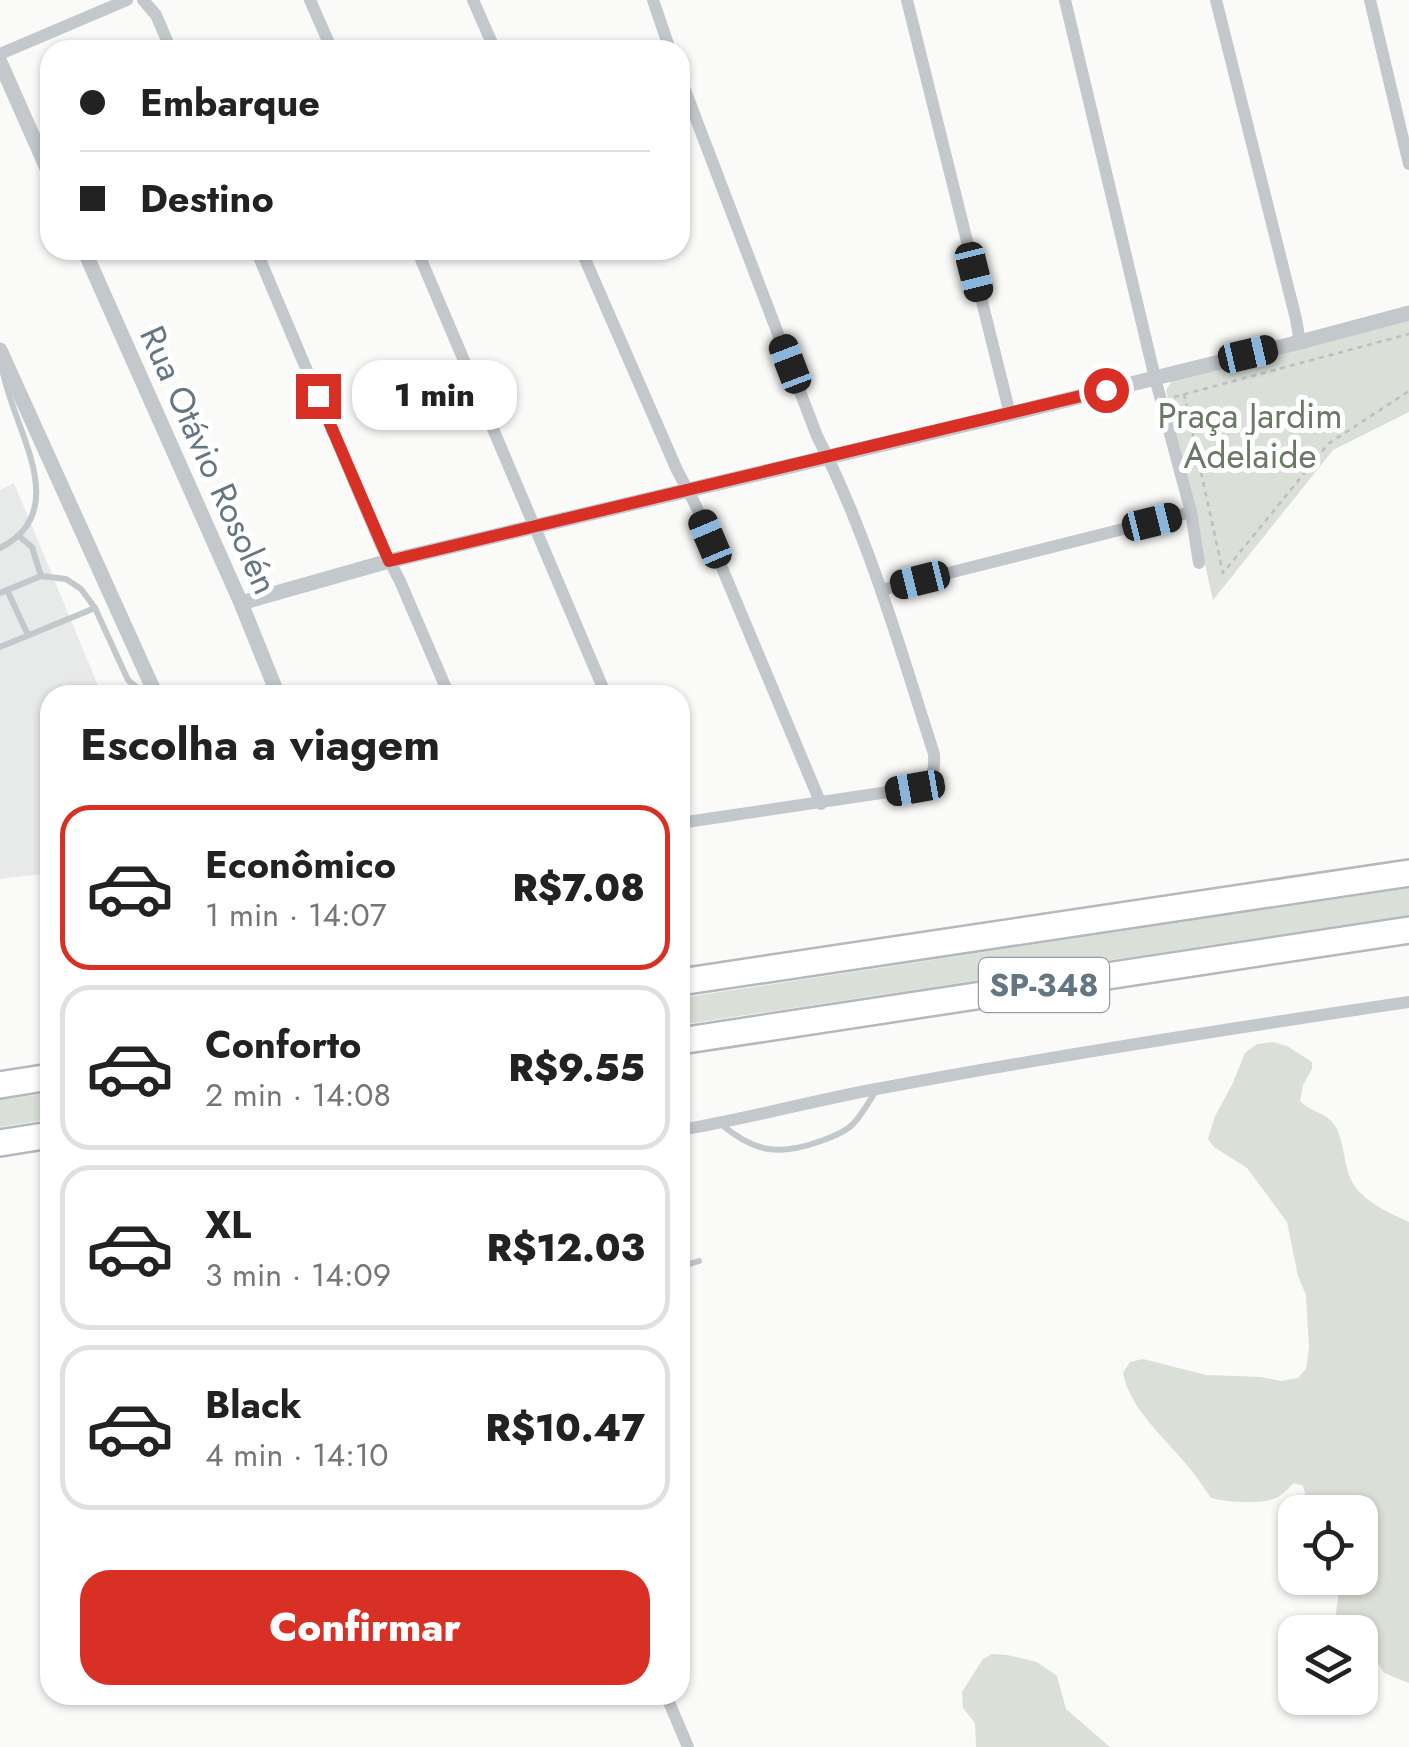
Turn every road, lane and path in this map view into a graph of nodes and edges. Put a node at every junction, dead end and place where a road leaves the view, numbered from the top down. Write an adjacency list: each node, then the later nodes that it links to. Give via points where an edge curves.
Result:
1 (127, 0): 14 (street)
2 (143, 0): 10 (street)
3 (310, 0): 11 (street)
4 (473, 0): 12 (street)
5 (653, 0): 13 (street)
6 (907, 0): 29 (street)
7 (1066, 0): 27 (street)
8 (1216, 0): 25 (street)
9 (1370, 0): 18 (street)
10 (166, 40)
11 (328, 40)
12 (490, 40)
13 (667, 40)
14 (0, 54)
15 (0, 62): 17 (street)
16 (690, 103): 30 (street)
17 (40, 152)
18 (1409, 164)
19 (88, 260): 41 (street, Rua Otávio Rosolén)
20 (260, 260): 36 (street)
21 (421, 260): 33 (street)
22 (586, 260): 31 (street)
23 (1409, 312): 25 (street)
24 (1409, 334): 28 (path, via 1184,394 1223,573 1328,444)
25 (1300, 342): 27 (street)
26 (0, 354): 34 (lane, via 38,499); 46 (street)
27 (1156, 378): 29 (street); 32 (street)
28 (1409, 391)
29 (1010, 414): 30 (street)
30 (828, 457): 31 (street); 39 (street)
31 (687, 490): 33 (street); 50 (street)
32 (1191, 512): 37 (street); 39 (street)
33 (534, 526): 36 (street); 49 (street)
34 (20, 537): 35 (lane); 38 (lane, via 32,547)
35 (0, 548)
36 (389, 561): 41 (street); 48 (street)
37 (1199, 563)
38 (41, 576): 40 (lane); 42 (lane, via 66,579)
39 (881, 590): 50 (street, via 935,770 915,788)
40 (4, 591): 43 (lane)
41 (241, 603): 47 (street, Rua Otávio Rosolén)
42 (94, 608): 43 (lane); 45 (lane)
43 (28, 636): 44 (lane)
44 (0, 647)
45 (134, 685)
46 (151, 685)
47 (274, 685)
48 (445, 685)
49 (602, 685)
50 (821, 804): 51 (street)
51 (690, 823)
52 (1409, 874): 54 (highway, SP-348)
53 (1409, 930): 56 (highway, SP-348)
54 (690, 981)
55 (1409, 1002): 59 (street)
56 (690, 1039)
57 (40, 1079): 58 (highway)
58 (0, 1085)
59 (878, 1088): 60 (street); 60 (lane, via 852,1126 793,1151 759,1148)
60 (720, 1123): 61 (street)
61 (690, 1128)
62 (40, 1137): 63 (highway)
63 (0, 1143)
64 (699, 1262): 65 (lane)
65 (690, 1264)
66 (670, 1705): 67 (street)
67 (688, 1747)

